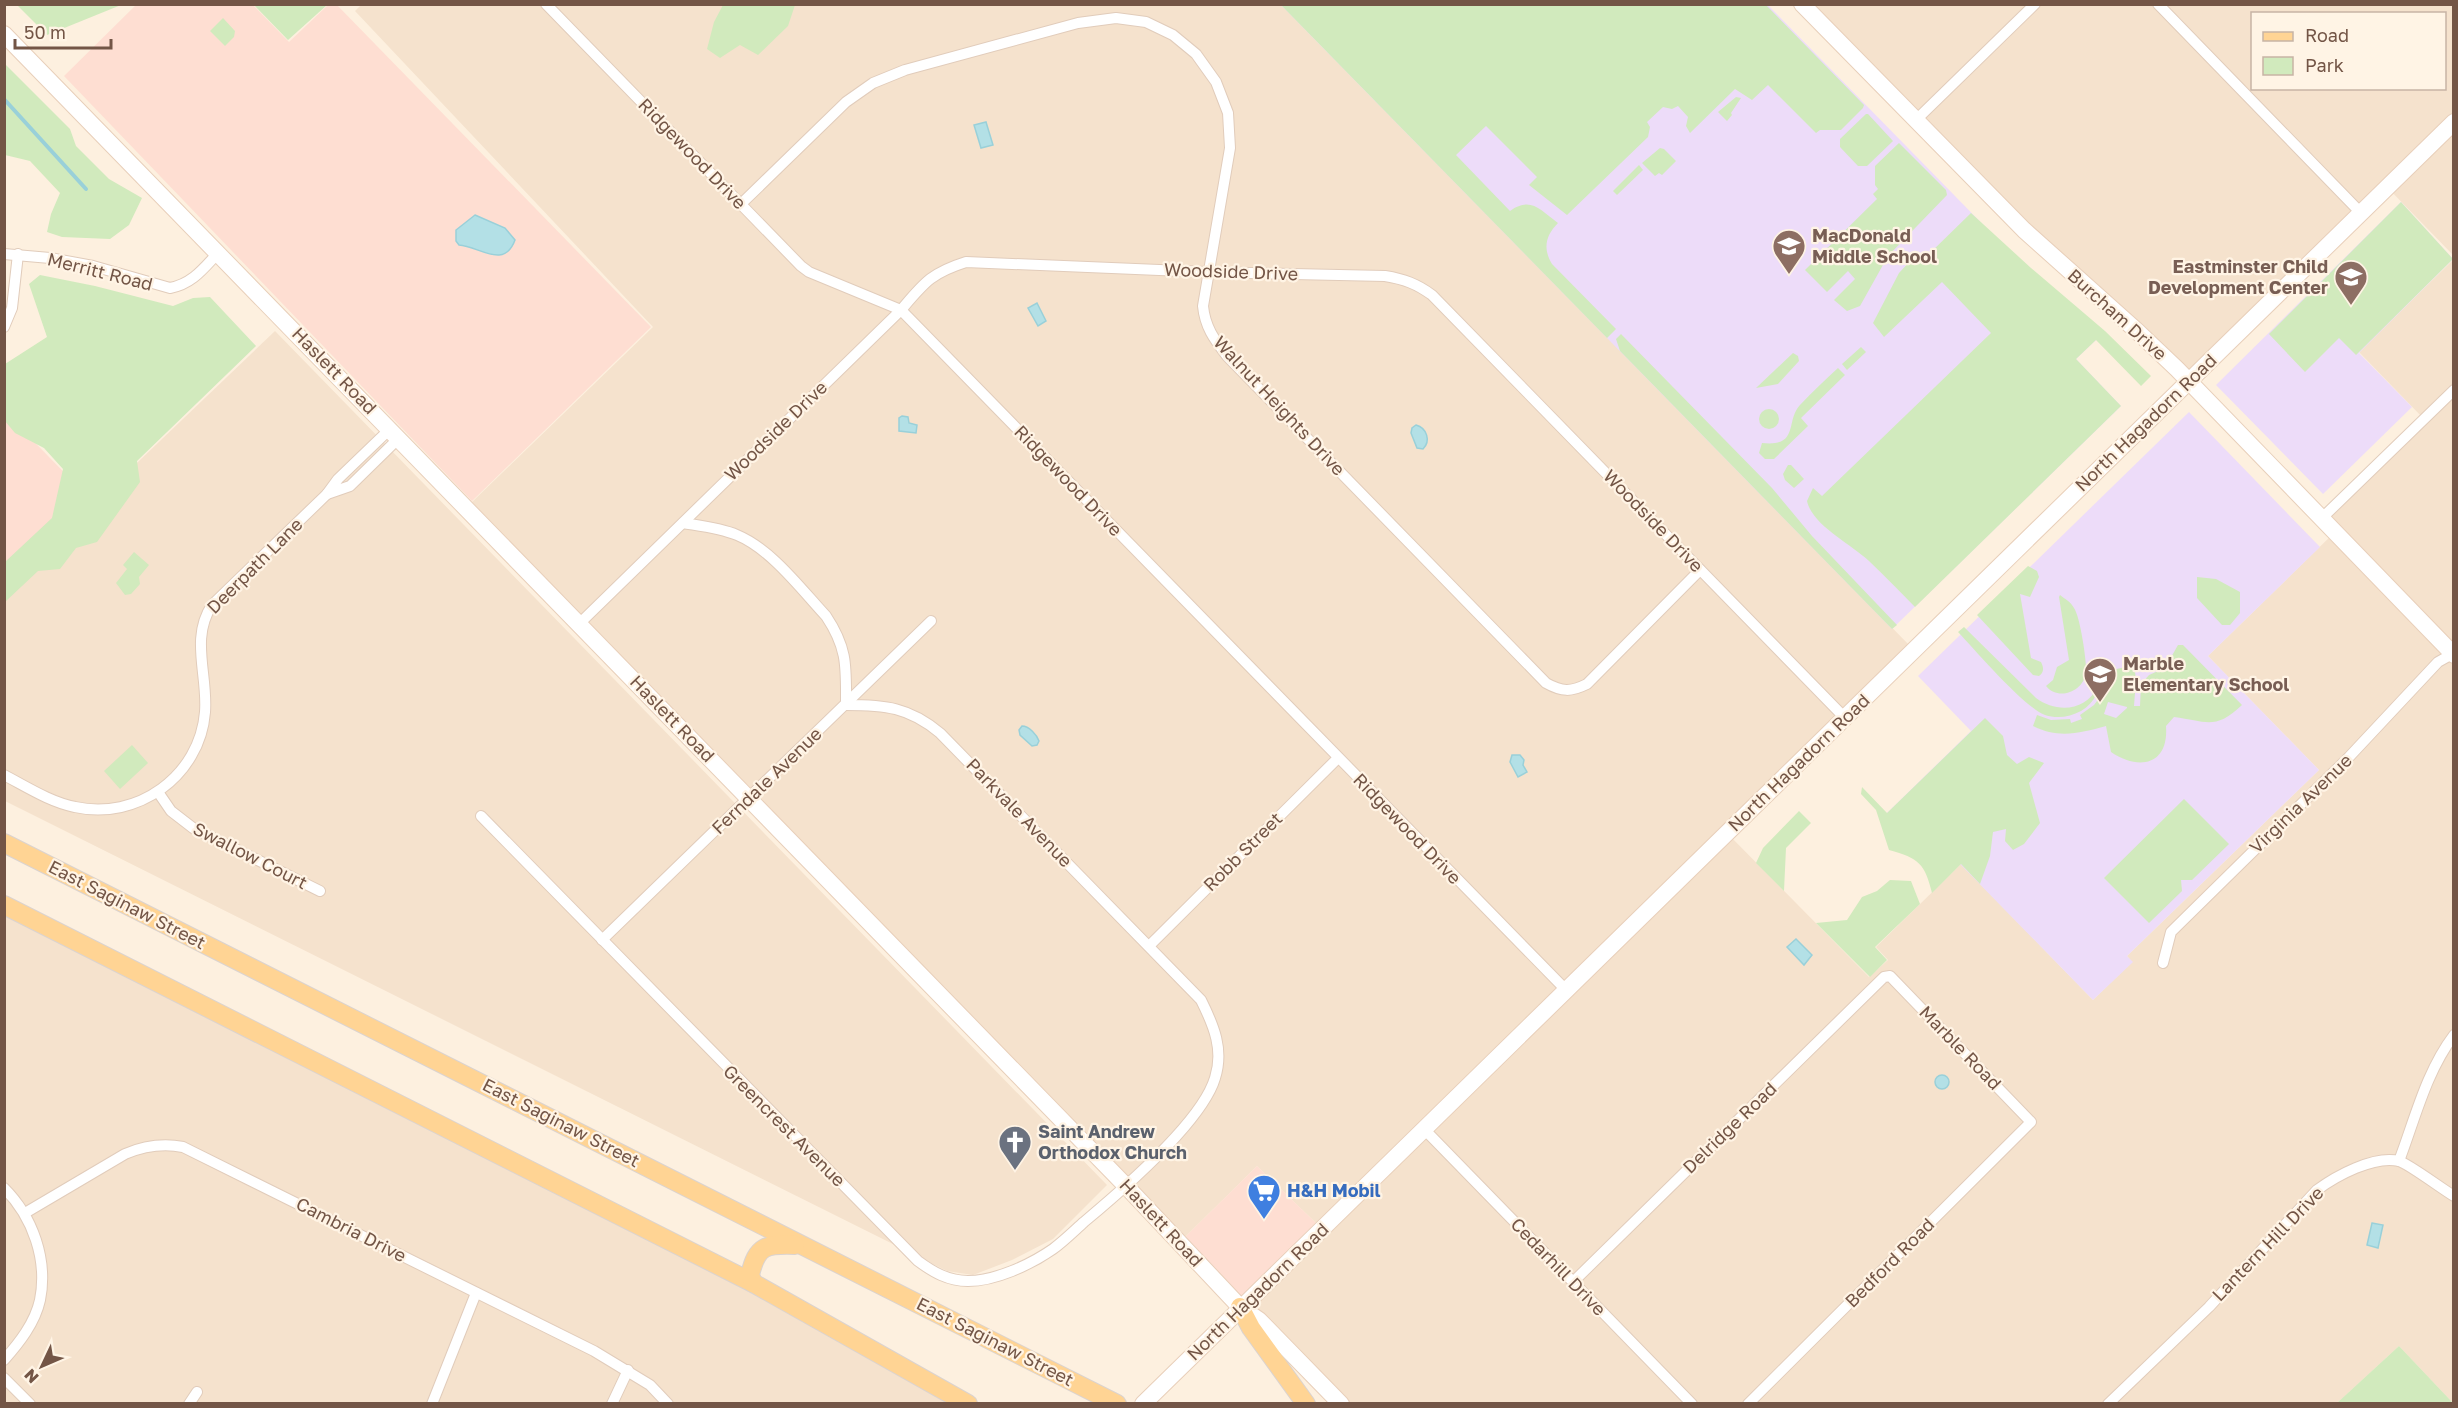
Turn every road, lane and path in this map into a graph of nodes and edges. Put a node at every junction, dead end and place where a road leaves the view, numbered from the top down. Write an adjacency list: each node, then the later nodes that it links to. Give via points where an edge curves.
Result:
1 (546, 4): 8 (street, Ridgewood Drive)
2 (1802, 4): 6 (street, Burcham Drive)
3 (2035, 4): 6 (street)
4 (2158, 4): 9 (street)
5 (4, 34): 10 (street, Haslett Road)
6 (1916, 120): 16 (street, Burcham Drive, via 2032,238)
7 (2454, 122): 9 (street, North Hagadorn Road)
8 (741, 204): 13 (street, Walnut Heights Drive, via 846,102 873,83 905,70 1078,23 1116,18 1146,22 1173,35 1196,54 1216,82 1228,113 1230,148); 14 (street, Ridgewood Drive, via 809,272)
9 (2361, 213): 16 (street, North Hagadorn Road)
10 (218, 253): 12 (street, Merritt Road, via 194,278 170,288 93,266); 18 (street, Haslett Road)
11 (4, 254): 12 (street, Merritt Road)
12 (18, 254): 15 (street, via 12,308)
13 (1207, 272): 14 (street, Woodside Drive, via 966,262 929,278); 21 (street, Woodside Drive, via 1385,276 1419,285); 21 (street, Walnut Heights Drive, via 1204,320 1212,338 1546,683 1559,690 1587,684)
14 (901, 310): 20 (street, Woodside Drive); 27 (street, Ridgewood Drive)
15 (4, 327)
16 (2188, 381): 19 (street, Burcham Drive); 26 (street, North Hagadorn Road)
17 (2454, 390): 19 (street)
18 (395, 434): 23 (street, Haslett Road); 29 (street, Deerpath Lane, via 350,486 327,494 204,617 200,645 205,715 192,754)
19 (2321, 519): 24 (street, Burcham Drive)
20 (683, 523): 23 (street, Woodside Drive); 25 (street, via 727,532 759,547 826,616 842,643)
21 (1700, 570): 26 (street, Woodside Drive)
22 (931, 621): 25 (street, Ferndale Avenue)
23 (580, 623): 30 (street, Haslett Road)
24 (2453, 654): 37 (street, Virginia Avenue, via 2438,662 2171,932)
25 (846, 705): 30 (street, Ferndale Avenue); 36 (street, Parkvale Avenue, via 899,709 923,719)
26 (1845, 718): 39 (street, North Hagadorn Road)
27 (1338, 758): 36 (street, Robb Street); 39 (street, Ridgewood Drive)
28 (4, 775): 29 (street, Deerpath Lane, via 77,808 115,807)
29 (159, 792): 33 (street, Swallow Court, via 171,811 193,828)
30 (749, 798): 35 (street, Ferndale Avenue); 44 (street, Haslett Road)
31 (481, 816): 35 (street, Greencrest Avenue)
32 (4, 843): 48 (main road, East Saginaw Street)
33 (320, 891)
34 (4, 906): 50 (main road)
35 (602, 940): 44 (street, Greencrest Avenue, via 935,1274 956,1280 978,1280 1030,1262 1054,1249)
36 (1149, 946): 44 (street, Parkvale Avenue, via 1201,1000 1215,1027 1220,1056 1209,1097)
37 (2163, 963)
38 (1888, 975): 41 (street, Marble Road); 49 (street, Delridge Road)
39 (1566, 991): 42 (street, North Hagadorn Road)
40 (2454, 1035): 43 (street, via 2429,1078)
41 (2031, 1122): 68 (street, Bedford Road)
42 (1425, 1130): 49 (street, Cedarhill Drive); 52 (street, North Hagadorn Road)
43 (2399, 1161): 46 (street); 69 (street, Lantern Hill Drive, via 2364,1166 2317,1190 2209,1307)
44 (1126, 1186): 52 (street, Haslett Road)
45 (4, 1188): 47 (street)
46 (2454, 1196)
47 (25, 1213): 51 (street, Cambria Drive, via 125,1154 167,1144 183,1147); 53 (street, via 40,1255 40,1301 30,1325)
48 (800, 1245): 50 (main road, via 773,1244 761,1249 750,1275); 63 (main road, East Saginaw Street)
49 (1573, 1282): 67 (street, Cedarhill Drive)
50 (753, 1283): 62 (main road)
51 (476, 1293): 54 (street, Cambria Drive); 59 (street)
52 (1240, 1307): 64 (street, North Hagadorn Road); 65 (main road); 66 (street, Haslett Road, via 1259,1320)
53 (4, 1360)
54 (628, 1370): 60 (street); 61 (street, Cambria Drive, via 650,1384)
55 (4, 1378): 57 (street)
56 (197, 1392): 58 (street)
57 (30, 1404)
58 (189, 1404)
59 (432, 1404)
60 (612, 1404)
61 (668, 1404)
62 (969, 1404)
63 (1117, 1404)
64 (1143, 1404)
65 (1306, 1404)
66 (1341, 1404)
67 (1692, 1404)
68 (1748, 1404)
69 (2108, 1404)

